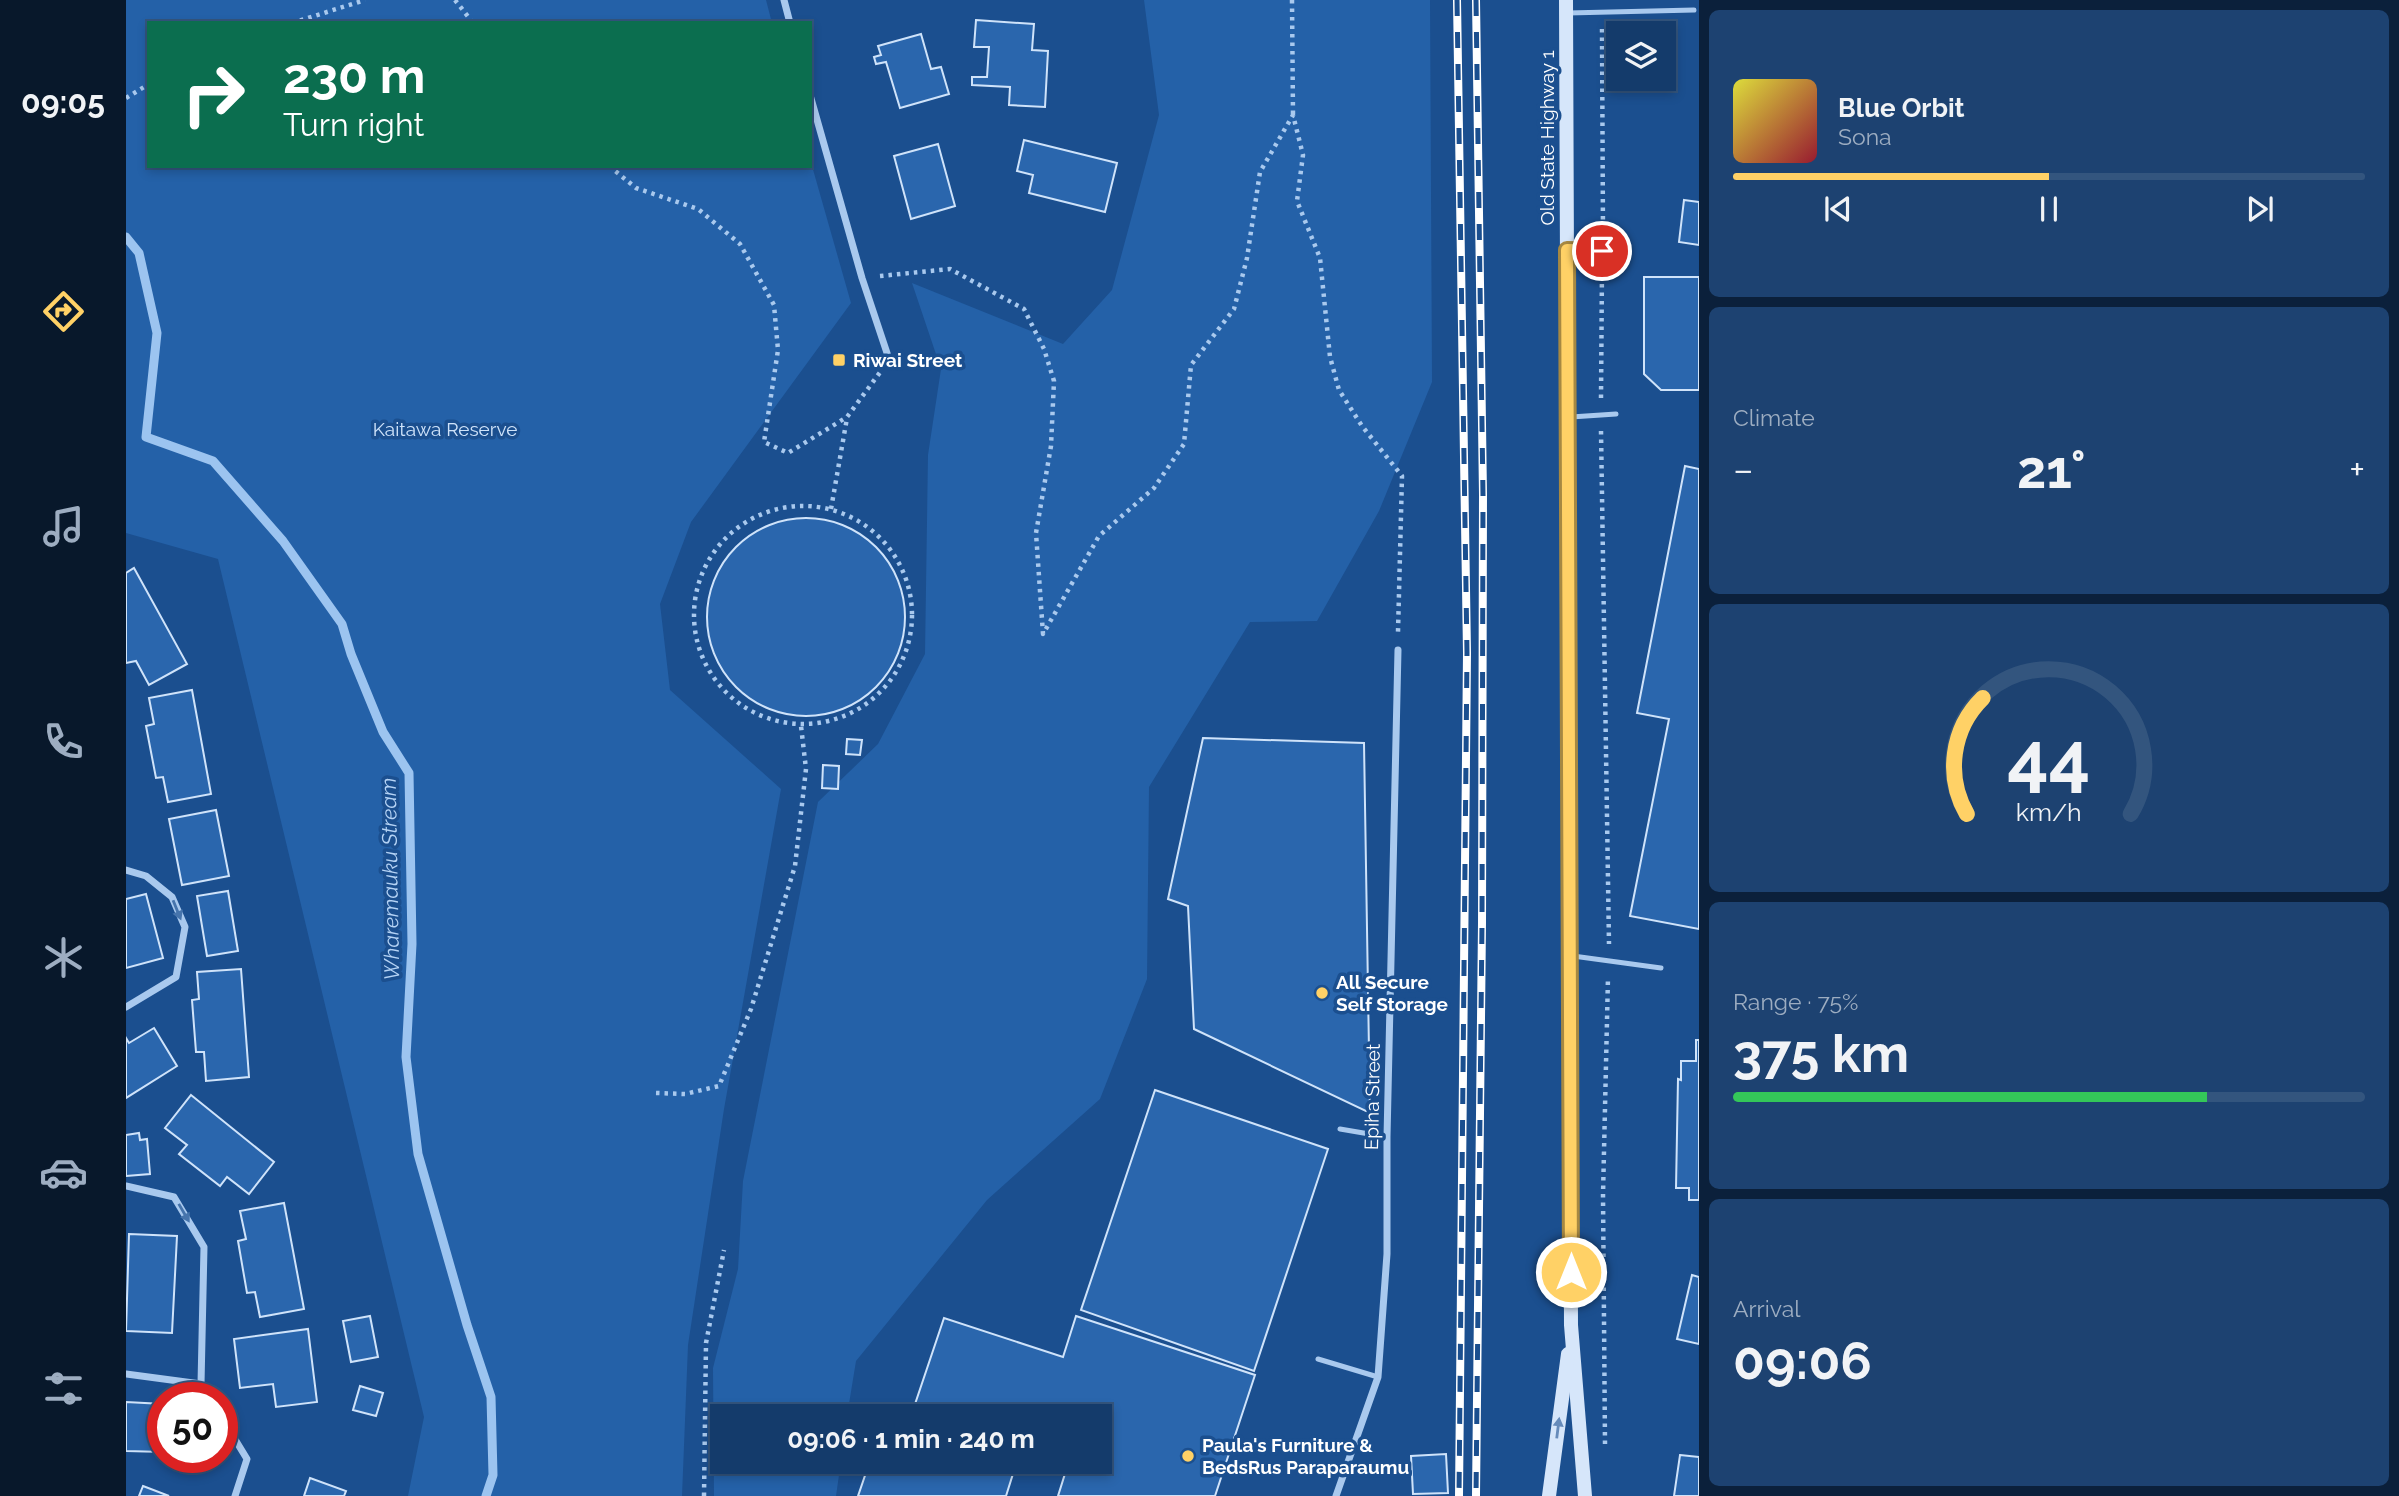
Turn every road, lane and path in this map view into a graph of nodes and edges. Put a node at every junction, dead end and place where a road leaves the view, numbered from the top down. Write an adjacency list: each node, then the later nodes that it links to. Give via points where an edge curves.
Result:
1 (365, 0): 8 (path)
2 (455, 0): 9 (path)
3 (783, 0): 10 (street)
4 (1292, 0): 14 (path)
5 (1566, 6): 7 (lane); 16 (main road, Old State Highway 1)
6 (1694, 10): 7 (lane)
7 (1602, 12): 17 (path)
8 (298, 21)
9 (471, 21)
10 (789, 21)
11 (147, 85): 12 (path)
12 (126, 98)
13 (812, 102): 19 (street)
14 (1293, 114): 19 (path, via 1260,172 1234,309 1191,365 1184,444 1154,488 1099,536 1043,634 1036,533 1051,446 1054,380 1024,309 950,269); 26 (path, via 1303,155 1297,201 1321,258 1330,357 1339,390 1402,476)
15 (611, 168): 23 (path, via 636,188 698,209 740,244 774,305 778,350 764,442 788,453)
16 (1567, 250): 17 (lane); 24 (main road, Old State Highway 1)
17 (1602, 251): 18 (lane); 22 (path)
18 (1621, 252)
19 (862, 278): 20 (street)
20 (889, 359): 23 (path)
21 (1616, 414): 22 (lane)
22 (1601, 415): 24 (lane); 30 (path)
23 (847, 417): 25 (path)
24 (1568, 418): 29 (main road, Old State Highway 1)
25 (831, 509): 27 (path, via 863,523 890,547 907,577 914,612 908,647 893,679 868,705 836,721); 27 (path, via 794,506 758,515 727,536 705,565 694,601 699,649 708,672 732,701 764,719)
26 (1398, 650): 35 (street, Epiha Street)
27 (801, 726): 33 (path, via 806,769 795,866 751,1009 719,1086 685,1094)
28 (126, 870): 32 (street, one-way to 32, via 146,876 172,897 185,927 176,977)
29 (1570, 956): 30 (lane); 38 (main road, Old State Highway 1)
30 (1609, 961): 31 (lane); 45 (path, via 1603,1195)
31 (1661, 968)
32 (126, 1007)
33 (656, 1093)
34 (1340, 1129): 35 (lane)
35 (1387, 1137): 41 (street, Epiha Street, via 1388,1254)
36 (126, 1186): 43 (street, one-way to 43, via 174,1197 204,1247)
37 (724, 1250): 47 (path, via 706,1343)
38 (1571, 1325): 49 (main road, Old State Highway 1, one-way to 38); 50 (main road, Old State Highway 1)
39 (1318, 1359): 41 (lane)
40 (126, 1374): 42 (street)
41 (1378, 1377): 48 (street, Epiha Street)
42 (186, 1382)
43 (201, 1382)
44 (238, 1444): 46 (street, via 247,1459)
45 (1605, 1455)
46 (235, 1496)
47 (704, 1496)
48 (1336, 1496)
49 (1549, 1496)
50 (1585, 1496)

